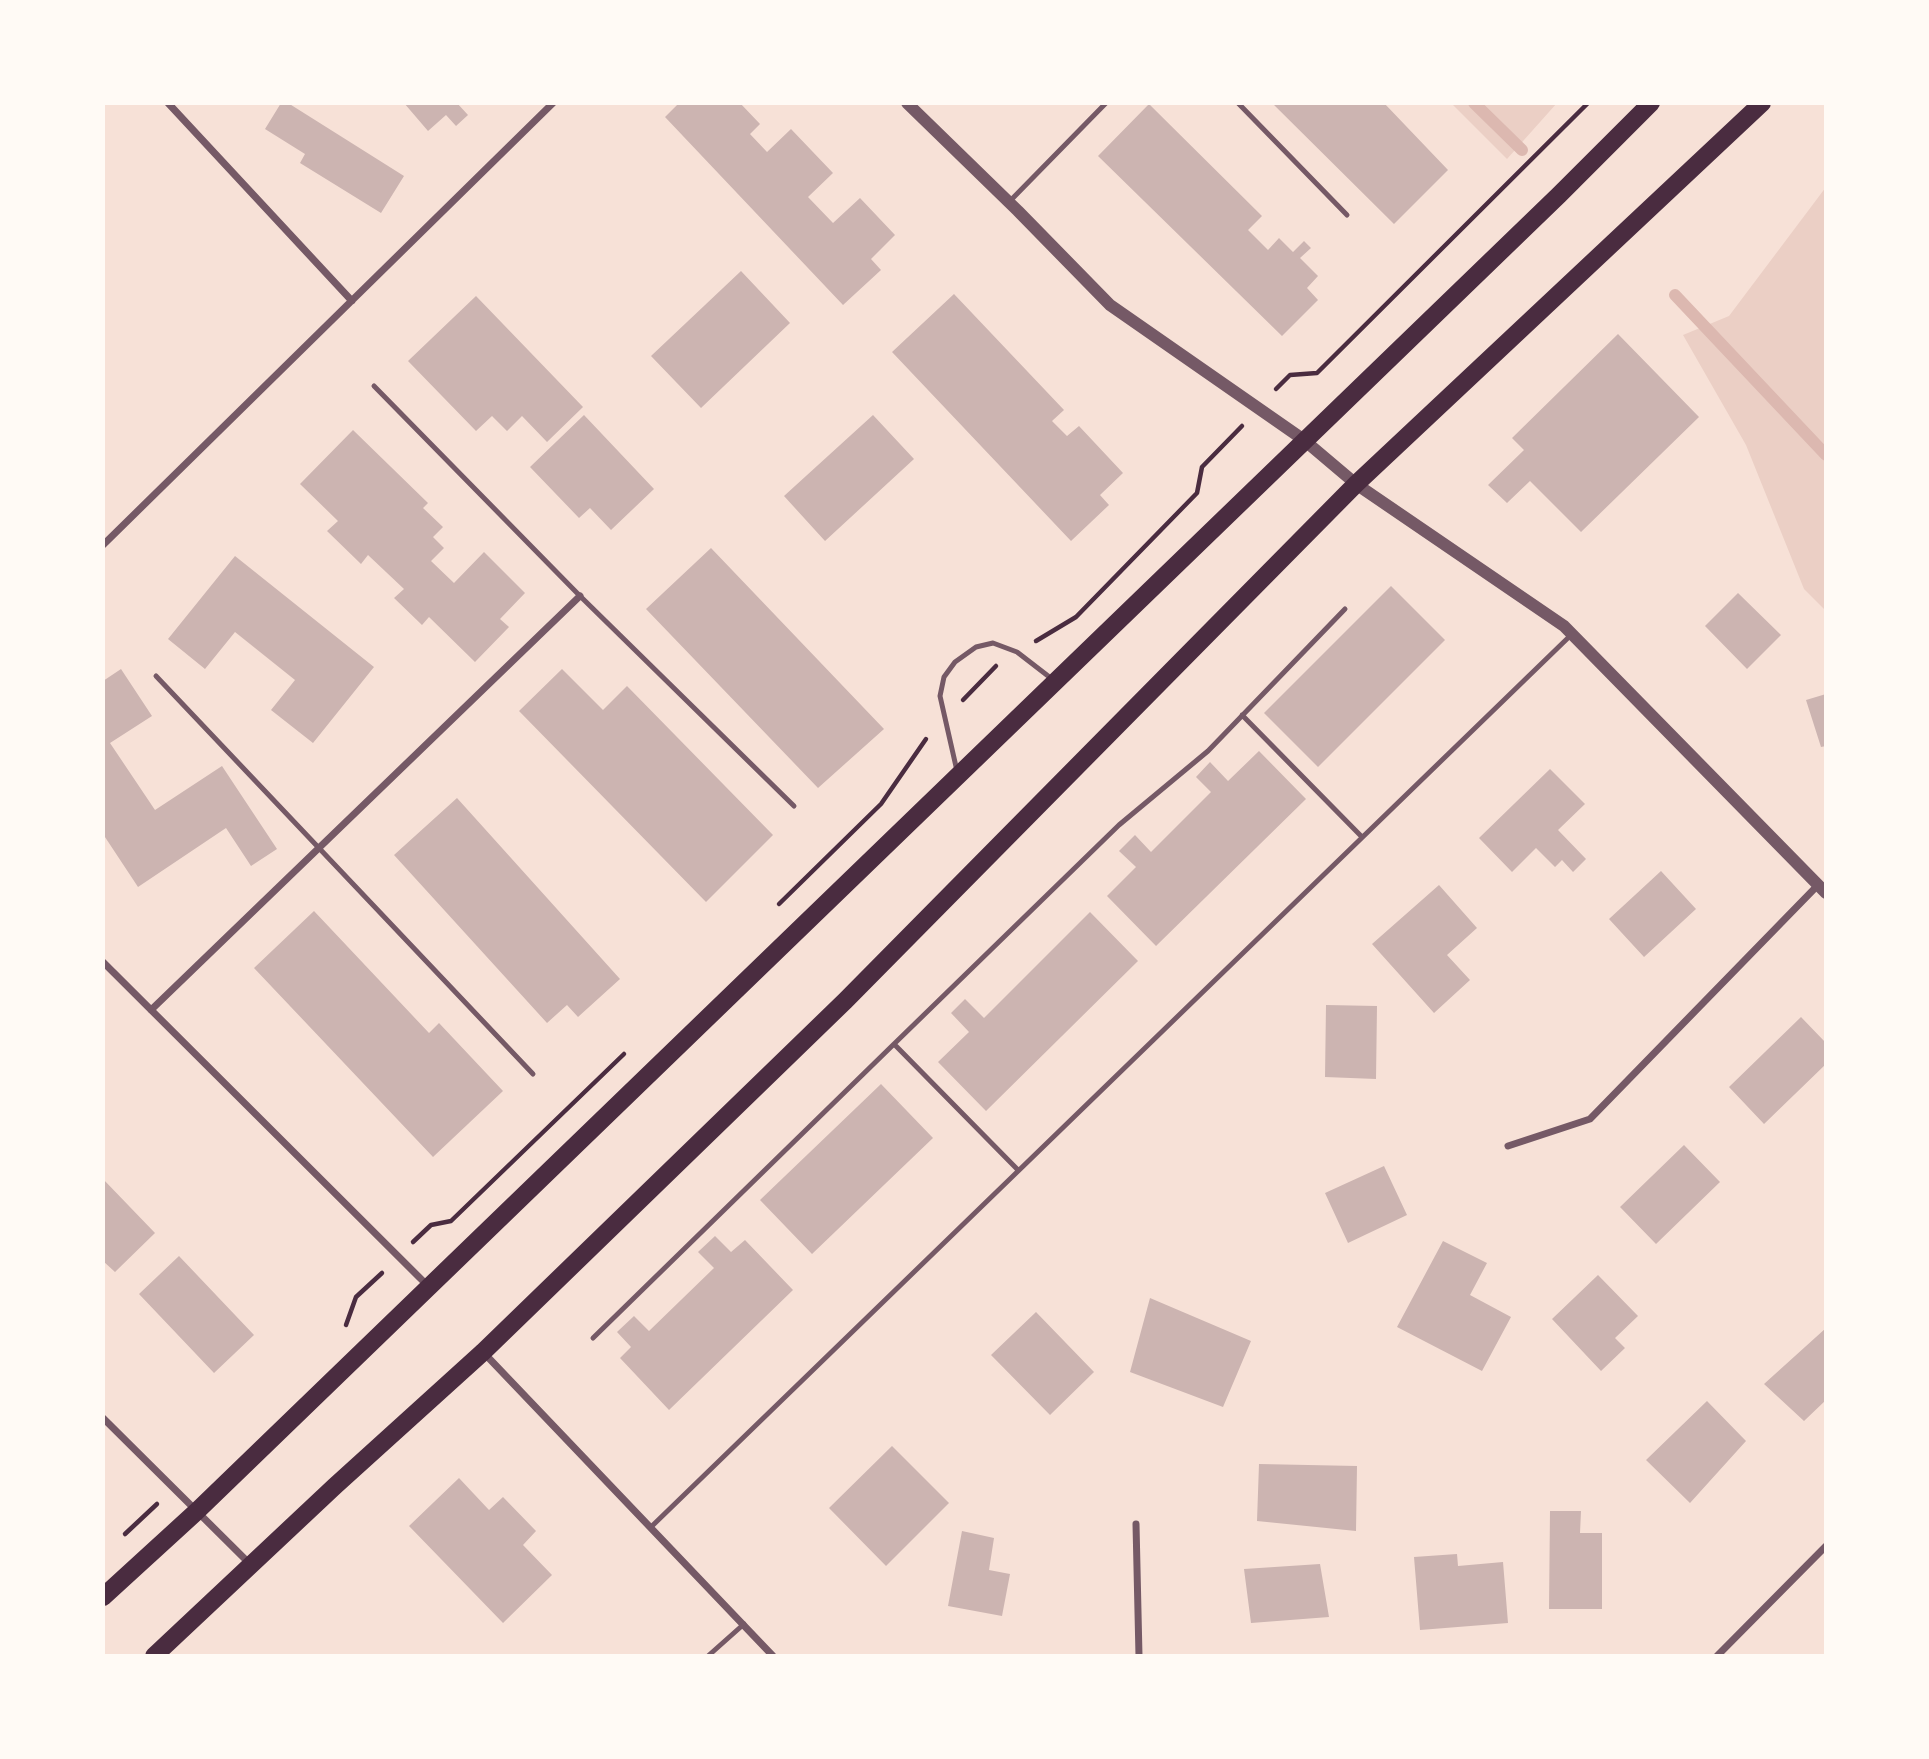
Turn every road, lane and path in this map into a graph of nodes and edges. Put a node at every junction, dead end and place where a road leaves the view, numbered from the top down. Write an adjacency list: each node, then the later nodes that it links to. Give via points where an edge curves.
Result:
1 (168, 103): 11 (street)
2 (553, 103): 11 (street)
3 (907, 103): 9 (street)
4 (1106, 103): 9 (lane)
5 (1238, 103): 10 (lane)
6 (1588, 103): 13 (path, via 1317,373 1290,375)
7 (1651, 103): 14 (main road)
8 (1762, 103): 15 (main road)
9 (1009, 202): 13 (street, via 1110,305)
10 (1347, 215)
11 (352, 301): 16 (street)
12 (374, 387): 17 (lane)
13 (1258, 409): 14 (street); 20 (path, via 1202,467 1197,493 1076,617)
14 (1304, 440): 15 (street); 22 (main road)
15 (1356, 484): 19 (street); 42 (main road, via 845,1001)
16 (103, 545)
17 (580, 596): 26 (lane); 28 (street)
18 (1345, 609): 23 (lane)
19 (1572, 634): 27 (lane); 29 (street)
20 (1017, 652): 22 (lane); 24 (path, via 997,665); 24 (lane, via 993,643 976,647 955,662 944,677 940,696)
21 (156, 676): 28 (lane)
22 (1055, 681): 25 (main road)
23 (1242, 715): 27 (lane); 33 (lane, via 1208,751 1119,825)
24 (946, 717): 25 (lane); 30 (path, via 881,804)
25 (958, 774): 39 (main road)
26 (794, 806)
27 (1362, 837): 37 (lane)
28 (319, 848): 32 (street); 35 (lane)
29 (1822, 889): 36 (street, via 1590,1118)
30 (775, 909)
31 (103, 962): 32 (street)
32 (151, 1010): 38 (street)
33 (894, 1044): 37 (lane); 41 (lane)
34 (628, 1050): 38 (path, via 451,1221 431,1225)
35 (533, 1074)
36 (1508, 1146)
37 (1018, 1170): 47 (lane)
38 (398, 1257): 39 (street); 40 (path, via 356,1297)
39 (428, 1287): 45 (main road)
40 (337, 1334)
41 (593, 1338)
42 (483, 1352): 47 (street); 50 (main road)
43 (103, 1418): 44 (street)
44 (174, 1489): 45 (street); 48 (path)
45 (196, 1512): 50 (street); 51 (main road)
46 (1136, 1524): 56 (street)
47 (651, 1527): 52 (street)
48 (119, 1539)
49 (1826, 1546): 57 (street)
50 (251, 1565): 53 (main road)
51 (103, 1597)
52 (744, 1624): 54 (lane); 55 (street)
53 (154, 1656)
54 (708, 1656)
55 (773, 1656)
56 (1139, 1656)
57 (1717, 1656)

